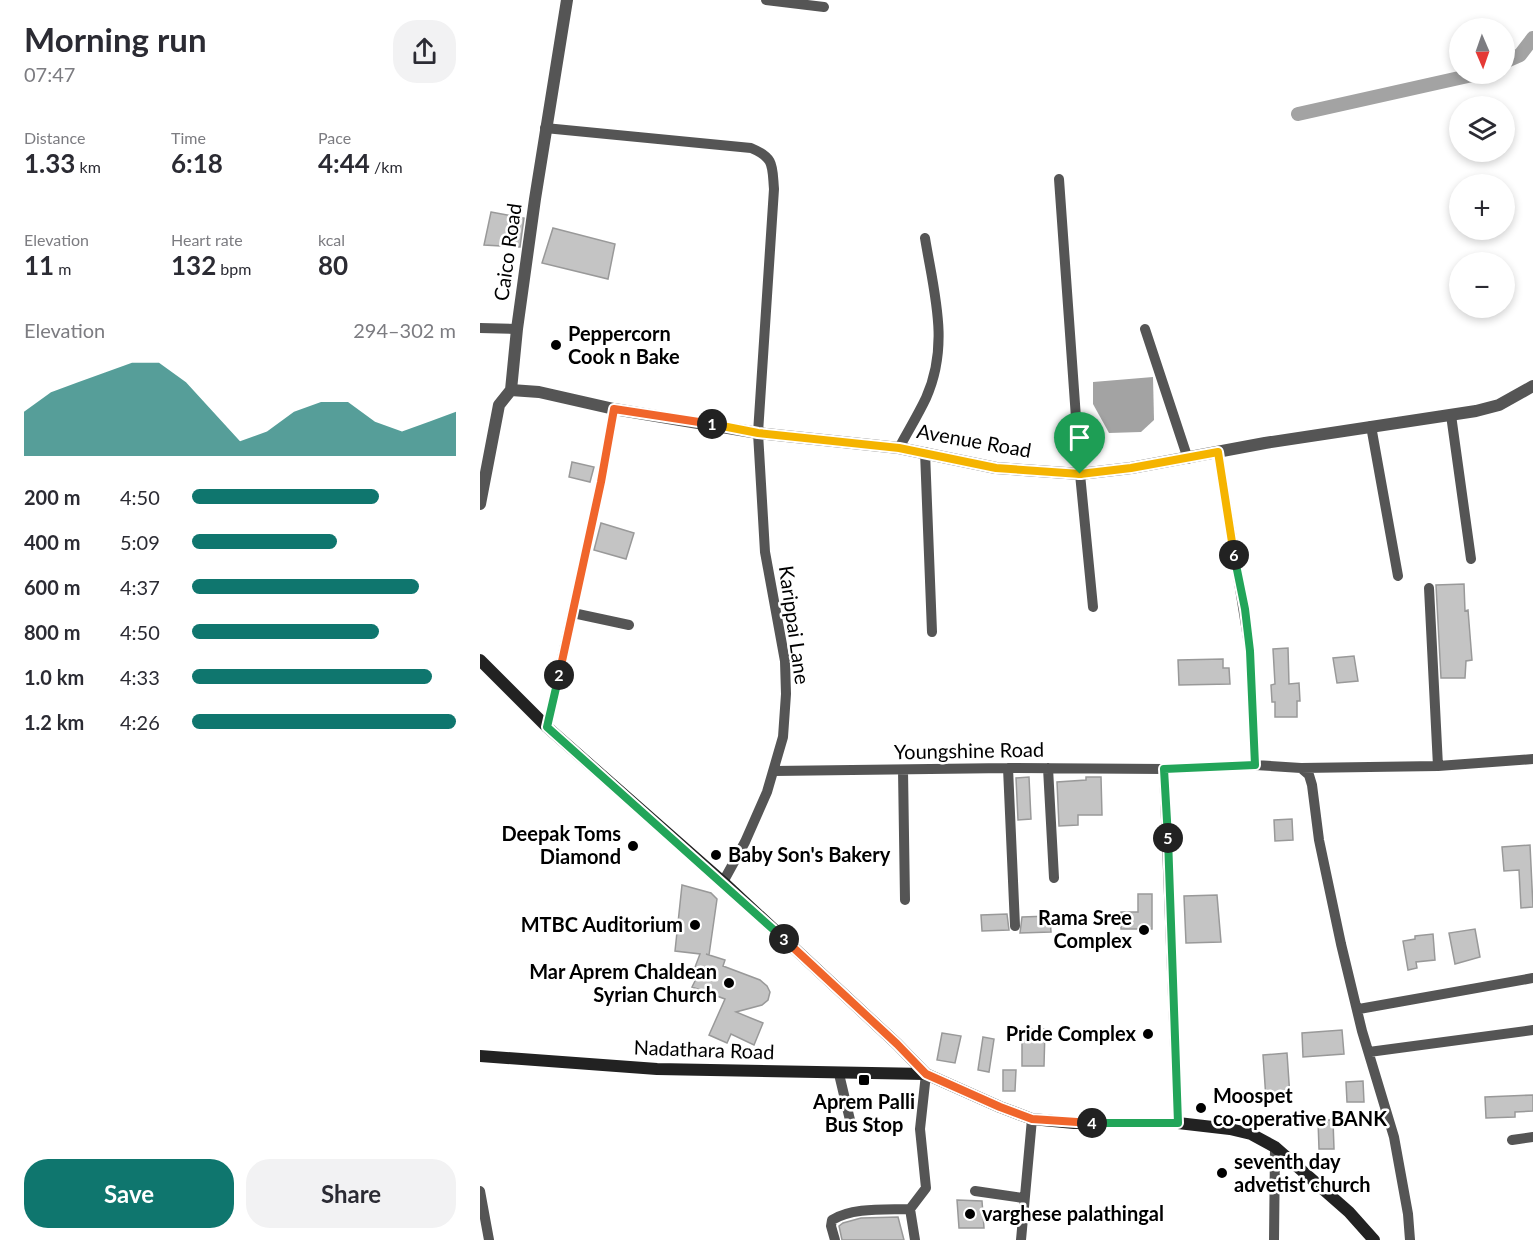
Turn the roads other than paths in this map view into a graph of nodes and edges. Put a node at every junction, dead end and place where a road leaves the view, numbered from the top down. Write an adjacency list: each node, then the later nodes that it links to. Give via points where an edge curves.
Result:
1 (567, 0): 4 (street, Caico Road)
2 (766, 0): 3 (street)
3 (824, 7)
4 (545, 128): 8 (street, Caico Road); 15 (street, Karippai Lane, via 735,146 765,154 772,165 774,189)
5 (1059, 179): 20 (street)
6 (925, 238): 16 (street, via 939,322 939,347 926,397)
7 (480, 328): 8 (street)
8 (517, 329): 11 (street, Caico Road)
9 (1145, 329): 19 (street)
10 (1533, 386): 13 (street, Avenue Road, via 1498,405)
11 (511, 390): 12 (street, Avenue Road, via 540,392); 21 (street, Caico Road, via 499,405)
12 (614, 409): 15 (street, Avenue Road); 26 (street)
13 (1451, 415): 14 (street, Avenue Road); 22 (street)
14 (1371, 426): 18 (street, Avenue Road); 23 (street)
15 (758, 433): 16 (street, Avenue Road); 39 (street, Karippai Lane, via 765,552 785,661 783,737)
16 (899, 448): 17 (street, Avenue Road)
17 (925, 452): 20 (street, Avenue Road, via 996,468); 28 (street)
18 (1218, 452): 19 (street, Avenue Road); 32 (street, via 1249,641)
19 (1188, 459): 20 (street, Avenue Road)
20 (1080, 474): 25 (street)
21 (480, 504)
22 (1471, 560)
23 (1398, 576)
24 (1429, 588): 33 (street)
25 (1093, 607)
26 (573, 613): 27 (street); 30 (street)
27 (629, 625)
28 (932, 632)
29 (480, 660): 30 (main road)
30 (547, 727): 41 (main road)
31 (1533, 759): 33 (street, Youngshine Road)
32 (1255, 765): 36 (street, Youngshine Road); 37 (street, Youngshine Road)
33 (1438, 766): 36 (street, Youngshine Road)
34 (1008, 768): 35 (street, Youngshine Road); 38 (street, Youngshine Road); 43 (street)
35 (1048, 768): 37 (street, Youngshine Road); 40 (street)
36 (1301, 768): 45 (street, via 1312,785 1319,840)
37 (1164, 769): 53 (street)
38 (903, 770): 39 (street, Youngshine Road); 42 (street)
39 (774, 771): 41 (street, Karippai Lane, via 745,842)
40 (1054, 878)
41 (723, 882): 50 (main road)
42 (905, 900)
43 (1016, 926)
44 (1533, 978): 45 (street)
45 (1359, 1009): 47 (street)
46 (1533, 1030): 47 (street)
47 (1369, 1052): 67 (street, via 1394,1137)
48 (480, 1056): 49 (main road, Nadathara Road, via 657,1069)
49 (839, 1074): 50 (main road, Nadathara Road); 52 (street)
50 (926, 1074): 51 (main road); 60 (street, via 920,1129 926,1188)
51 (1032, 1119): 53 (main road); 59 (street)
52 (850, 1120)
53 (1178, 1123): 56 (main road, via 1251,1134)
54 (1533, 1137): 55 (street)
55 (1512, 1140)
56 (1275, 1147): 65 (street); 66 (main road, via 1349,1212)
57 (480, 1191): 61 (street)
58 (975, 1191): 59 (street)
59 (1023, 1198): 64 (street)
60 (910, 1209): 62 (street, via 838,1216 831,1226); 63 (street)
61 (489, 1240)
62 (835, 1240)
63 (915, 1240)
64 (1021, 1240)
65 (1274, 1240)
66 (1374, 1240)
67 (1410, 1240)

